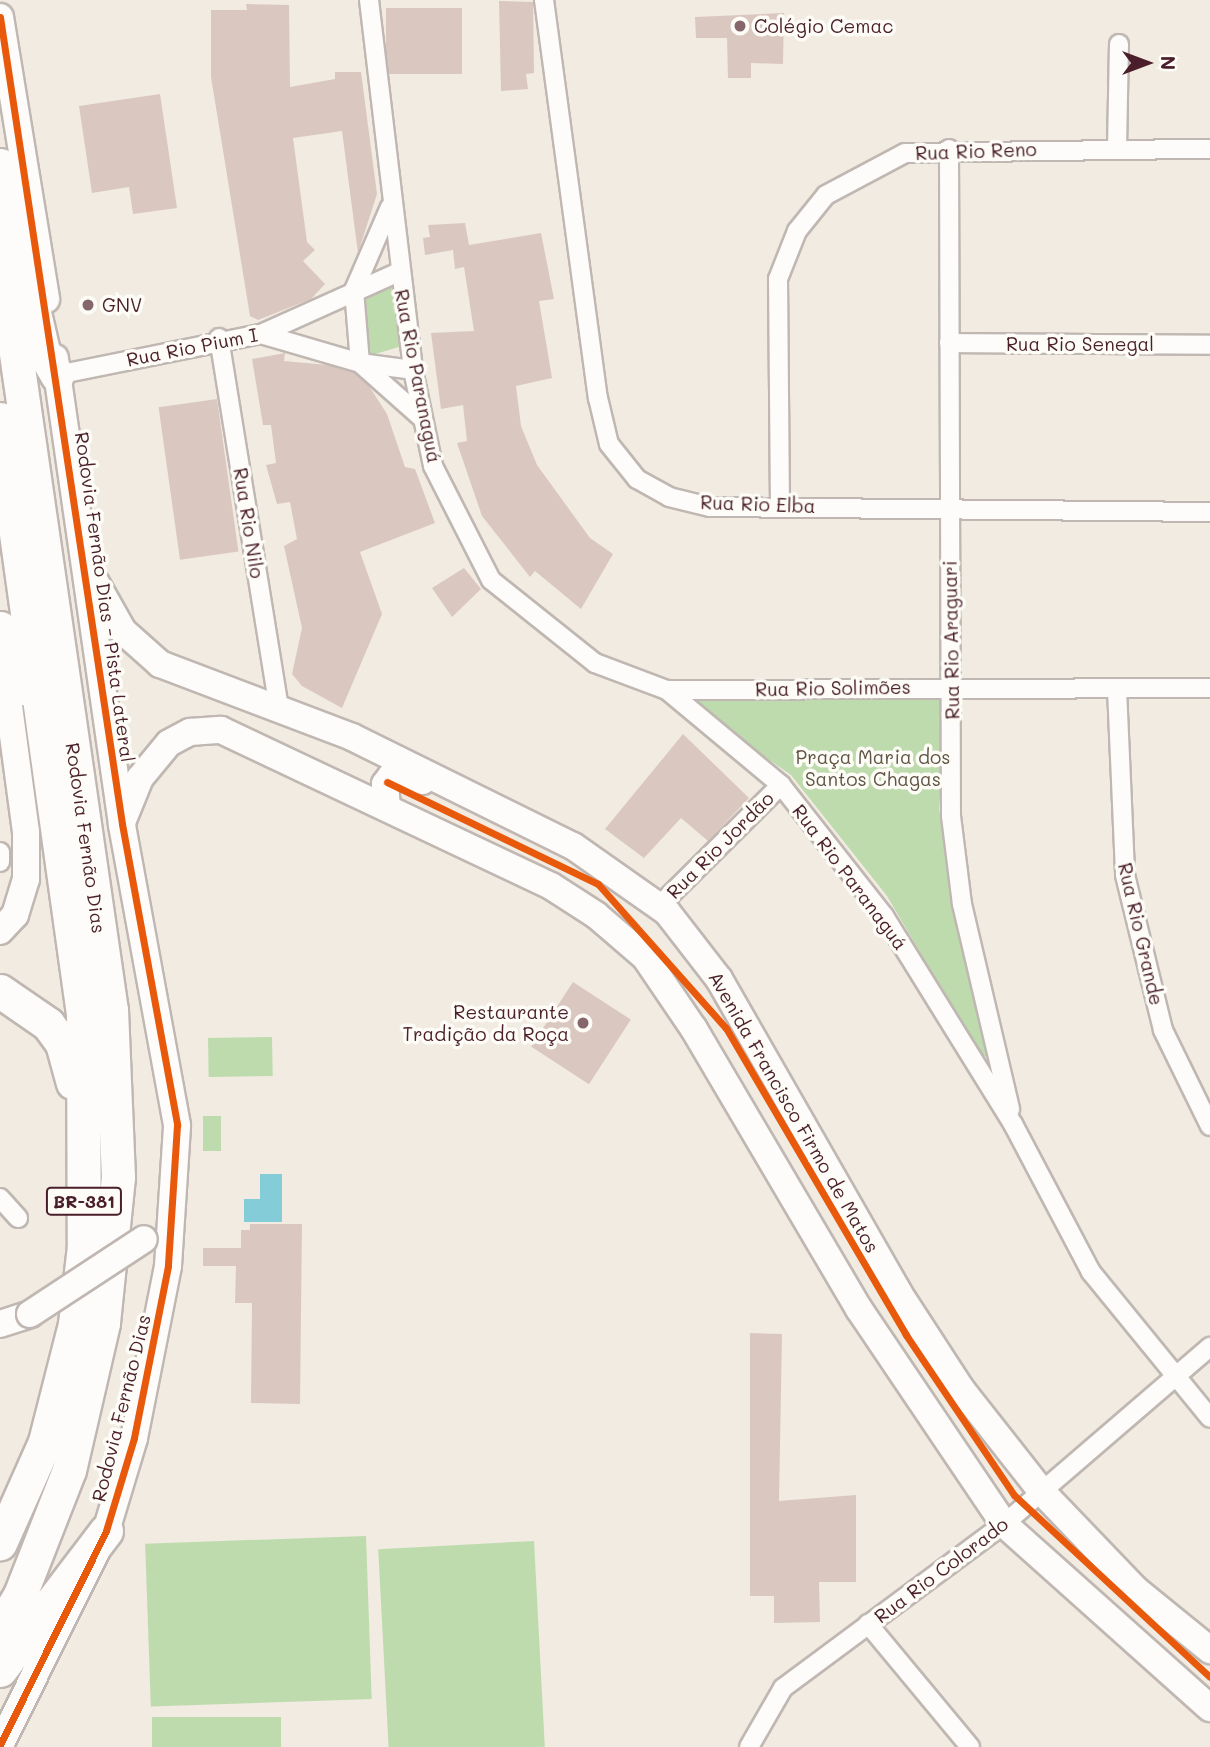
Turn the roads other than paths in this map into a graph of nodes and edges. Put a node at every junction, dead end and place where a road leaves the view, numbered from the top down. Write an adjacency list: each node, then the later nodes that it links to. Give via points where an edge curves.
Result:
1 (369, 0): 9 (street, Rua Rio Paranaguá)
2 (544, 0): 23 (street, Rua Rio Elba, via 598,398 609,444 638,479 669,497 710,506)
3 (0, 17): 19 (street, Rodovia Fernão Dias - Pista Lateral)
4 (1119, 44): 5 (street)
5 (1117, 148): 6 (street, Rua Rio Reno); 7 (street, Rua Rio Reno)
6 (949, 149): 15 (street, Rua Rio Araguari); 23 (street, Rua Rio Reno, via 905,153 867,168 826,195 797,231 778,279)
7 (1210, 149)
8 (0, 165): 19 (highway, via 43,351)
9 (391, 204): 11 (street, Rua Rio Paranaguá); 12 (street)
10 (0, 243): 61 (highway, Rodovia Fernão Dias / BR-381, via 111,1010 118,1177 103,1323 69,1470 20,1595)
11 (399, 272): 12 (street, Rua Rio Pium I); 18 (street, Rua Rio Paranaguá)
12 (354, 290): 13 (street, Rua Rio Pium I); 17 (street)
13 (261, 334): 14 (street, Rua Rio Pium I); 17 (street)
14 (219, 338): 19 (street, Rua Rio Pium I); 32 (street, Rua Rio Nilo)
15 (949, 344): 16 (street, Rua Rio Senegal); 22 (street, Rua Rio Araguari)
16 (1210, 345)
17 (360, 363): 18 (street); 21 (street)
18 (413, 370): 21 (street, Rua Rio Paranaguá)
19 (57, 376): 25 (street, Rodovia Fernão Dias - Pista Lateral)
20 (0, 419): 37 (highway, Rodovia Fernão Dias / BR-381)
21 (423, 419): 31 (street, Rua Rio Paranaguá, via 433,466 491,580 595,663)
22 (948, 506): 23 (street, Rua Rio Elba); 24 (street, Rua Rio Elba); 28 (street, Rua Rio Araguari)
23 (780, 507)
24 (1210, 512)
25 (83, 559): 32 (street, Avenida Francisco Firmo de Matos, via 138,648 160,664); 36 (street, Rodovia Fernão Dias - Pista Lateral)
26 (0, 628): 37 (highway, via 20,670)
27 (0, 643): 41 (street, via 26,832 26,879 15,915)
28 (952, 686): 30 (street, Rua Rio Solimões); 31 (street, Rua Rio Solimões); 44 (street, Rua Rio Araguari, via 951,817 962,904)
29 (1210, 688): 30 (street, Rua Rio Solimões)
30 (1117, 689): 43 (street, Rua Rio Grande, via 1125,875 1163,1030)
31 (667, 690): 33 (street, Rua Rio Paranaguá)
32 (279, 708): 34 (street, Avenida Francisco Firmo de Matos)
33 (781, 785): 40 (street, Rua Rio Jordão); 44 (street, Rua Rio Paranaguá, via 884,916)
34 (459, 791): 35 (street, via 391,776 385,784); 40 (street, Avenida Francisco Firmo de Matos, via 573,846)
35 (387, 807): 36 (street, via 221,730 190,732 169,743 140,778); 51 (street, via 551,886 645,957)
36 (122, 824): 46 (street, Rodovia Fernão Dias - Pista Lateral, via 169,1065 177,1125)
37 (60, 847): 49 (highway, Rodovia Fernão Dias / BR-381, via 83,1014)
38 (0, 852): 39 (street)
39 (0, 862)
40 (659, 906): 50 (street, Avenida Francisco Firmo de Matos, via 719,979)
41 (0, 931)
42 (0, 991): 49 (highway, via 48,1024 70,1066)
43 (1203, 1094): 45 (street, Rua Rio Grande)
44 (1013, 1124): 54 (street, Rua Rio Paranaguá, via 1091,1272)
45 (1210, 1126)
46 (175, 1181): 52 (street, bridge, via 144,1239 30,1314); 58 (street, Rodovia Fernão Dias, via 159,1326)
47 (0, 1198): 48 (street)
48 (18, 1218)
49 (84, 1246): 59 (highway, Rodovia Fernão Dias / BR-381, via 75,1324 45,1442)
50 (898, 1292): 51 (street); 56 (street, Avenida Francisco Firmo de Matos, via 961,1389)
51 (859, 1309): 57 (street)
52 (0, 1324)
53 (1210, 1347): 54 (street, Rua Rio Colorado)
54 (1173, 1379): 55 (street, Rua Rio Paranaguá); 56 (street, Rua Rio Colorado)
55 (1210, 1418)
56 (1042, 1492): 57 (street, Rua Rio Colorado); 62 (street, Avenida Francisco Firmo de Matos, via 1135,1588)
57 (1004, 1524): 60 (street, Rua Rio Colorado); 64 (street)
58 (106, 1531): 63 (highway); 66 (street, Rodovia Fernão Dias)
59 (0, 1543)
60 (869, 1624): 67 (street, Rua Rio Colorado, via 783,1688); 68 (street)
61 (0, 1628)
62 (1210, 1650)
63 (0, 1670)
64 (1198, 1687): 65 (street)
65 (1210, 1708)
66 (1, 1746)
67 (749, 1747)
68 (970, 1747)

